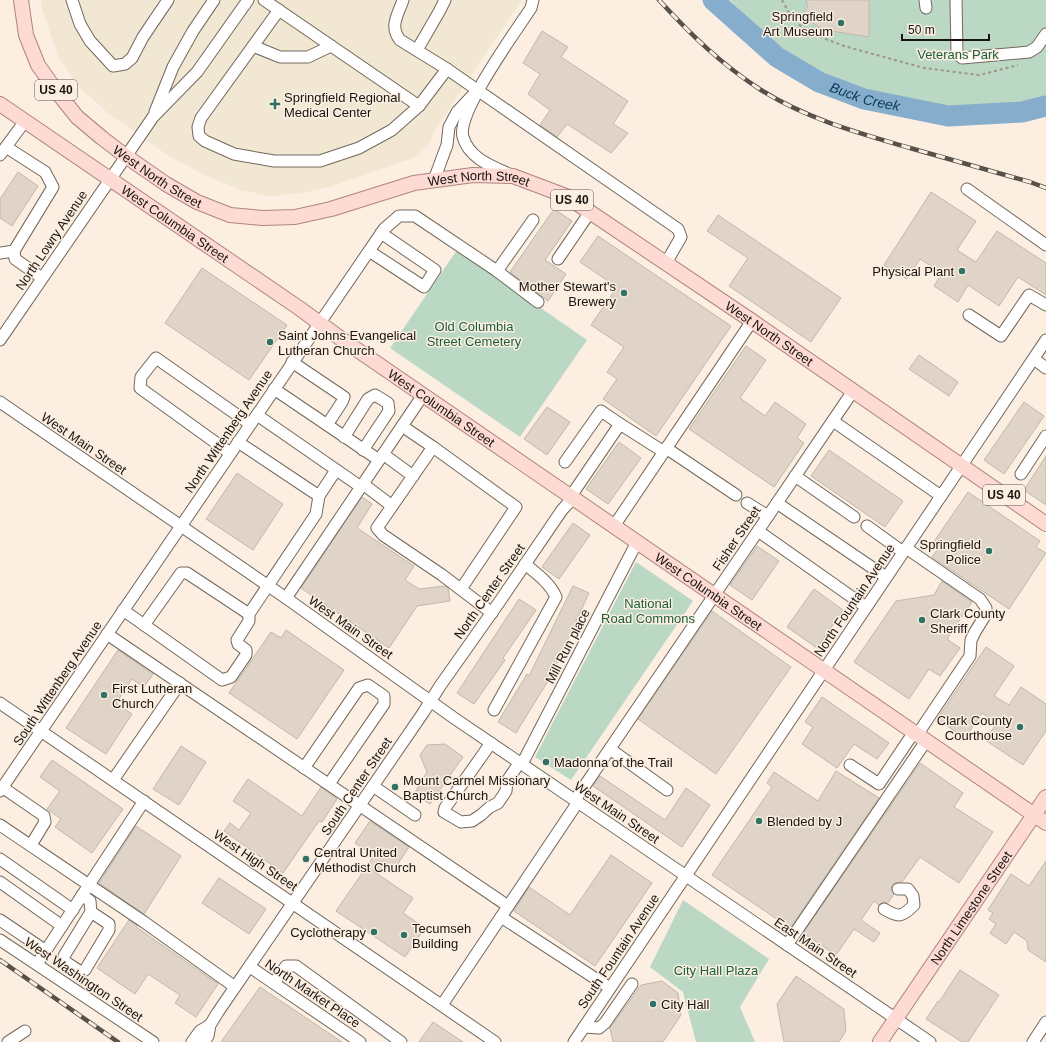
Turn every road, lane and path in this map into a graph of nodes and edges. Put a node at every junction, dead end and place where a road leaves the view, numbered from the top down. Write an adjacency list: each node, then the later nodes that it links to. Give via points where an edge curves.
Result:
1 (21, 0): 25 (main road, West North Street / US 40, via 26,35 38,66 77,117)
2 (72, 0): 3 (street, via 80,24 90,41 113,66 125,64 132,58)
3 (168, 0)
4 (214, 0): 22 (street, via 173,67)
5 (248, 0): 22 (street, via 197,72)
6 (264, 0): 12 (street)
7 (403, 0): 16 (street, via 394,24 395,33 400,40)
8 (445, 0): 16 (street)
9 (533, 0): 19 (street)
10 (782, 0): 17 (path, via 798,24 818,36 844,46 924,68 979,75)
11 (956, 0): 13 (street, via 957,54 962,58 1029,52 1037,47)
12 (278, 10): 14 (street); 15 (street)
13 (1046, 34)
14 (253, 46): 15 (street, via 280,58 308,57); 20 (street, via 202,118 198,128 199,136 205,141 234,154 274,162 320,161 359,148 392,130)
15 (331, 46): 20 (street)
16 (417, 50): 18 (street)
17 (1022, 64)
18 (447, 69): 19 (street); 20 (street)
19 (478, 91): 26 (street, via 464,122 462,136 480,161); 28 (street, via 457,112 449,126 447,145); 38 (street, via 678,229 681,237)
20 (419, 106)
21 (1, 108): 23 (main road, West Columbia Street)
22 (153, 116): 25 (street, North Lowry Avenue)
23 (25, 121): 24 (street); 27 (main road, West Columbia Street)
24 (3, 151): 34 (street, via 45,172 53,187)
25 (127, 157): 27 (street, North Lowry Avenue); 28 (main road, West North Street / US 40, via 197,202 230,215 263,218 295,217 331,209 414,183)
26 (513, 176): 28 (main road, West North Street / US 40, via 473,175); 30 (main road, West North Street / US 40, via 566,196)
27 (110, 179): 40 (street, North Lowry Avenue); 44 (main road, West Columbia Street)
28 (434, 180)
29 (967, 189): 33 (street)
30 (590, 212): 37 (street); 38 (main road, West North Street / US 40)
31 (533, 220): 39 (street)
32 (382, 231): 35 (street, North Wittenberg Avenue); 35 (street, via 435,270 424,287); 39 (street, North Wittenberg Avenue, via 399,216 415,216)
33 (1046, 245)
34 (14, 251): 36 (street); 40 (street, via 15,259)
35 (369, 251): 44 (street, North Wittenberg Avenue)
36 (0, 252)
37 (558, 259)
38 (666, 263): 45 (main road, West North Street / US 40)
39 (497, 271): 41 (street, North Wittenberg Avenue)
40 (42, 278): 46 (street, North Lowry Avenue)
41 (538, 302)
42 (1046, 305): 43 (street, via 1029,294 1001,336)
43 (969, 315)
44 (319, 322): 49 (street, North Wittenberg Avenue); 53 (main road, West Columbia Street)
45 (752, 322): 52 (main road, West North Street / US 40); 66 (street)
46 (0, 340)
47 (1046, 340): 48 (street, North Fountain Avenue)
48 (1034, 359): 50 (street); 70 (street, North Fountain Avenue)
49 (292, 362): 51 (street, North Wittenberg Avenue); 59 (street, via 344,397)
50 (1046, 368)
51 (274, 389): 55 (street, North Wittenberg Avenue); 59 (street)
52 (853, 391): 56 (street, Fisher Street); 70 (main road, West North Street / US 40)
53 (423, 395): 60 (street); 79 (main road, West Columbia Street)
54 (0, 402): 86 (street, West Main Street)
55 (257, 415): 57 (street, North Wittenberg Avenue); 71 (street)
56 (833, 421): 74 (street, Fisher Street); 78 (street)
57 (250, 424): 63 (street, North Wittenberg Avenue); 67 (street, via 156,358 141,376 140,388)
58 (620, 424): 66 (street); 69 (street, via 601,411); 79 (street, North Center Street)
59 (327, 425): 62 (street)
60 (402, 426): 64 (street); 68 (street)
61 (1046, 436): 72 (street)
62 (344, 437): 65 (street); 65 (street, via 368,400 375,395 388,403 389,411)
63 (238, 442): 67 (street, North Wittenberg Avenue); 76 (street)
64 (433, 447): 73 (street); 95 (street, via 516,507)
65 (363, 450): 68 (street)
66 (665, 450): 77 (street); 87 (street)
67 (230, 453): 86 (street, North Wittenberg Avenue)
68 (381, 457): 73 (street); 75 (street)
69 (566, 462)
70 (961, 466): 78 (street, North Fountain Avenue); 85 (main road, US 40)
71 (336, 470): 75 (street); 76 (street)
72 (1021, 474)
73 (413, 476): 82 (street)
74 (795, 476): 81 (street, Fisher Street); 84 (street)
75 (362, 486): 82 (street); 97 (street)
76 (319, 496): 94 (street, via 316,514)
77 (736, 496)
78 (941, 496): 91 (street, North Fountain Avenue)
79 (572, 497): 87 (main road, West Columbia Street); 92 (street, North Center Street)
80 (747, 502): 83 (street)
81 (777, 503): 83 (street, Fisher Street); 93 (street)
82 (392, 506): 95 (street, via 377,528 383,535)
83 (768, 516): 89 (street, Fisher Street)
84 (854, 517)
85 (1046, 524)
86 (181, 526): 94 (street, West Main Street); 99 (street, North Wittenberg Avenue)
87 (614, 526): 90 (main road, West Columbia Street)
88 (867, 526): 91 (street)
89 (758, 531): 96 (street, Fisher Street); 98 (street)
90 (637, 542): 96 (main road, West Columbia Street); 113 (street, Mill Run place)
91 (905, 550): 93 (street, North Fountain Avenue); 110 (street, via 980,599 986,608 986,614 972,640 970,656)
92 (525, 564): 100 (street, North Center Street); 108 (street, via 543,579 556,597)
93 (886, 578): 98 (street, North Fountain Avenue)
94 (268, 586): 97 (street, West Main Street); 101 (street)
95 (461, 589): 100 (street)
96 (714, 595): 104 (main road, West Columbia Street); 112 (street, Fisher Street)
97 (286, 598): 106 (street, West Main Street)
98 (866, 607): 104 (street, North Fountain Avenue)
99 (123, 610): 102 (street); 103 (street, South Wittenberg Avenue)
100 (492, 612): 106 (street, North Center Street)
101 (249, 614): 102 (street, via 187,573 181,573); 102 (street, via 249,621 237,640 246,650 246,655 231,678 222,680)
102 (144, 625)
103 (106, 634): 105 (street); 109 (street, South Wittenberg Avenue)
104 (824, 670): 110 (main road, West Columbia Street); 131 (street, North Fountain Avenue)
105 (180, 684): 115 (street); 116 (street)
106 (430, 701): 111 (street, West Main Street); 118 (street, South Center Street)
107 (0, 703): 109 (street, West High Street)
108 (494, 710)
109 (41, 731): 116 (street, West High Street); 119 (street, South Wittenberg Avenue)
110 (919, 736): 114 (street, via 879,784); 126 (main road, West Columbia Street); 145 (street)
111 (491, 743): 113 (street, West Main Street); 113 (street, Mill Run place, via 444,812 462,822 472,821 482,815 498,803 506,791 507,781)
112 (610, 749): 120 (street); 123 (street, Fisher Street)
113 (521, 763): 123 (street, West Main Street)
114 (850, 765)
115 (304, 768): 117 (street); 117 (street, via 359,688 368,685 384,696 384,704)
116 (113, 780): 122 (street, West High Street)
117 (329, 784): 124 (street)
118 (373, 786): 124 (street, South Center Street); 125 (street)
119 (1, 789): 129 (street, via 44,816 46,822)
120 (667, 790)
121 (1046, 797): 126 (main road, North Limestone Street)
122 (144, 801): 133 (street); 136 (street, West High Street)
123 (577, 801): 131 (street, West Main Street); 137 (street, Fisher Street)
124 (360, 805): 136 (street, South Center Street); 137 (street)
125 (415, 815)
126 (1034, 815): 127 (main road, West Columbia Street); 154 (main road, North Limestone Street)
127 (1046, 823)
128 (0, 825): 129 (street)
129 (31, 845): 133 (street)
130 (0, 859): 139 (street)
131 (686, 875): 145 (street, East Main Street); 152 (street, South Fountain Avenue)
132 (0, 882): 143 (street)
133 (89, 885): 135 (street); 151 (street)
134 (898, 889): 138 (street, via 908,889 913,896 914,905 904,914 895,915)
135 (82, 895): 139 (street); 140 (street, via 90,901)
136 (293, 903): 148 (street, South Center Street); 153 (street, West High Street)
137 (508, 906): 141 (street, Fisher Street)
138 (884, 909)
139 (73, 910): 143 (street)
140 (91, 912): 140 (street, via 64,956 64,961 81,972 85,970 109,930 109,924)
141 (501, 917): 152 (street); 153 (street, Fisher Street)
142 (0, 920): 146 (street)
143 (62, 926): 146 (street)
144 (0, 940): 147 (street, West Washington Street)
145 (787, 945): 154 (street, East Main Street)
146 (46, 951): 147 (street)
147 (37, 964): 160 (street, West Washington Street)
148 (250, 967): 149 (street, North Market Place); 151 (street, South Center Street)
149 (274, 983): 163 (street, North Market Place); 164 (street, via 286,966 296,966)
150 (632, 984): 157 (street, via 605,1023 599,1028)
151 (235, 987): 156 (street, South Center Street)
152 (610, 988): 157 (street, South Fountain Avenue)
153 (442, 1005): 165 (street, West High Street)
154 (896, 1019): 167 (main road, North Limestone Street); 168 (street, East Main Street)
155 (1046, 1022): 169 (street)
156 (210, 1025): 161 (street, South Center Street, via 200,1031); 162 (street, South Center Street)
157 (584, 1027): 166 (street, South Fountain Avenue)
158 (25, 1031): 159 (street)
159 (8, 1042)
160 (153, 1042)
161 (192, 1042)
162 (204, 1042)
163 (360, 1042)
164 (401, 1042)
165 (495, 1042)
166 (574, 1042)
167 (880, 1042)
168 (930, 1042)
169 (1033, 1042)

